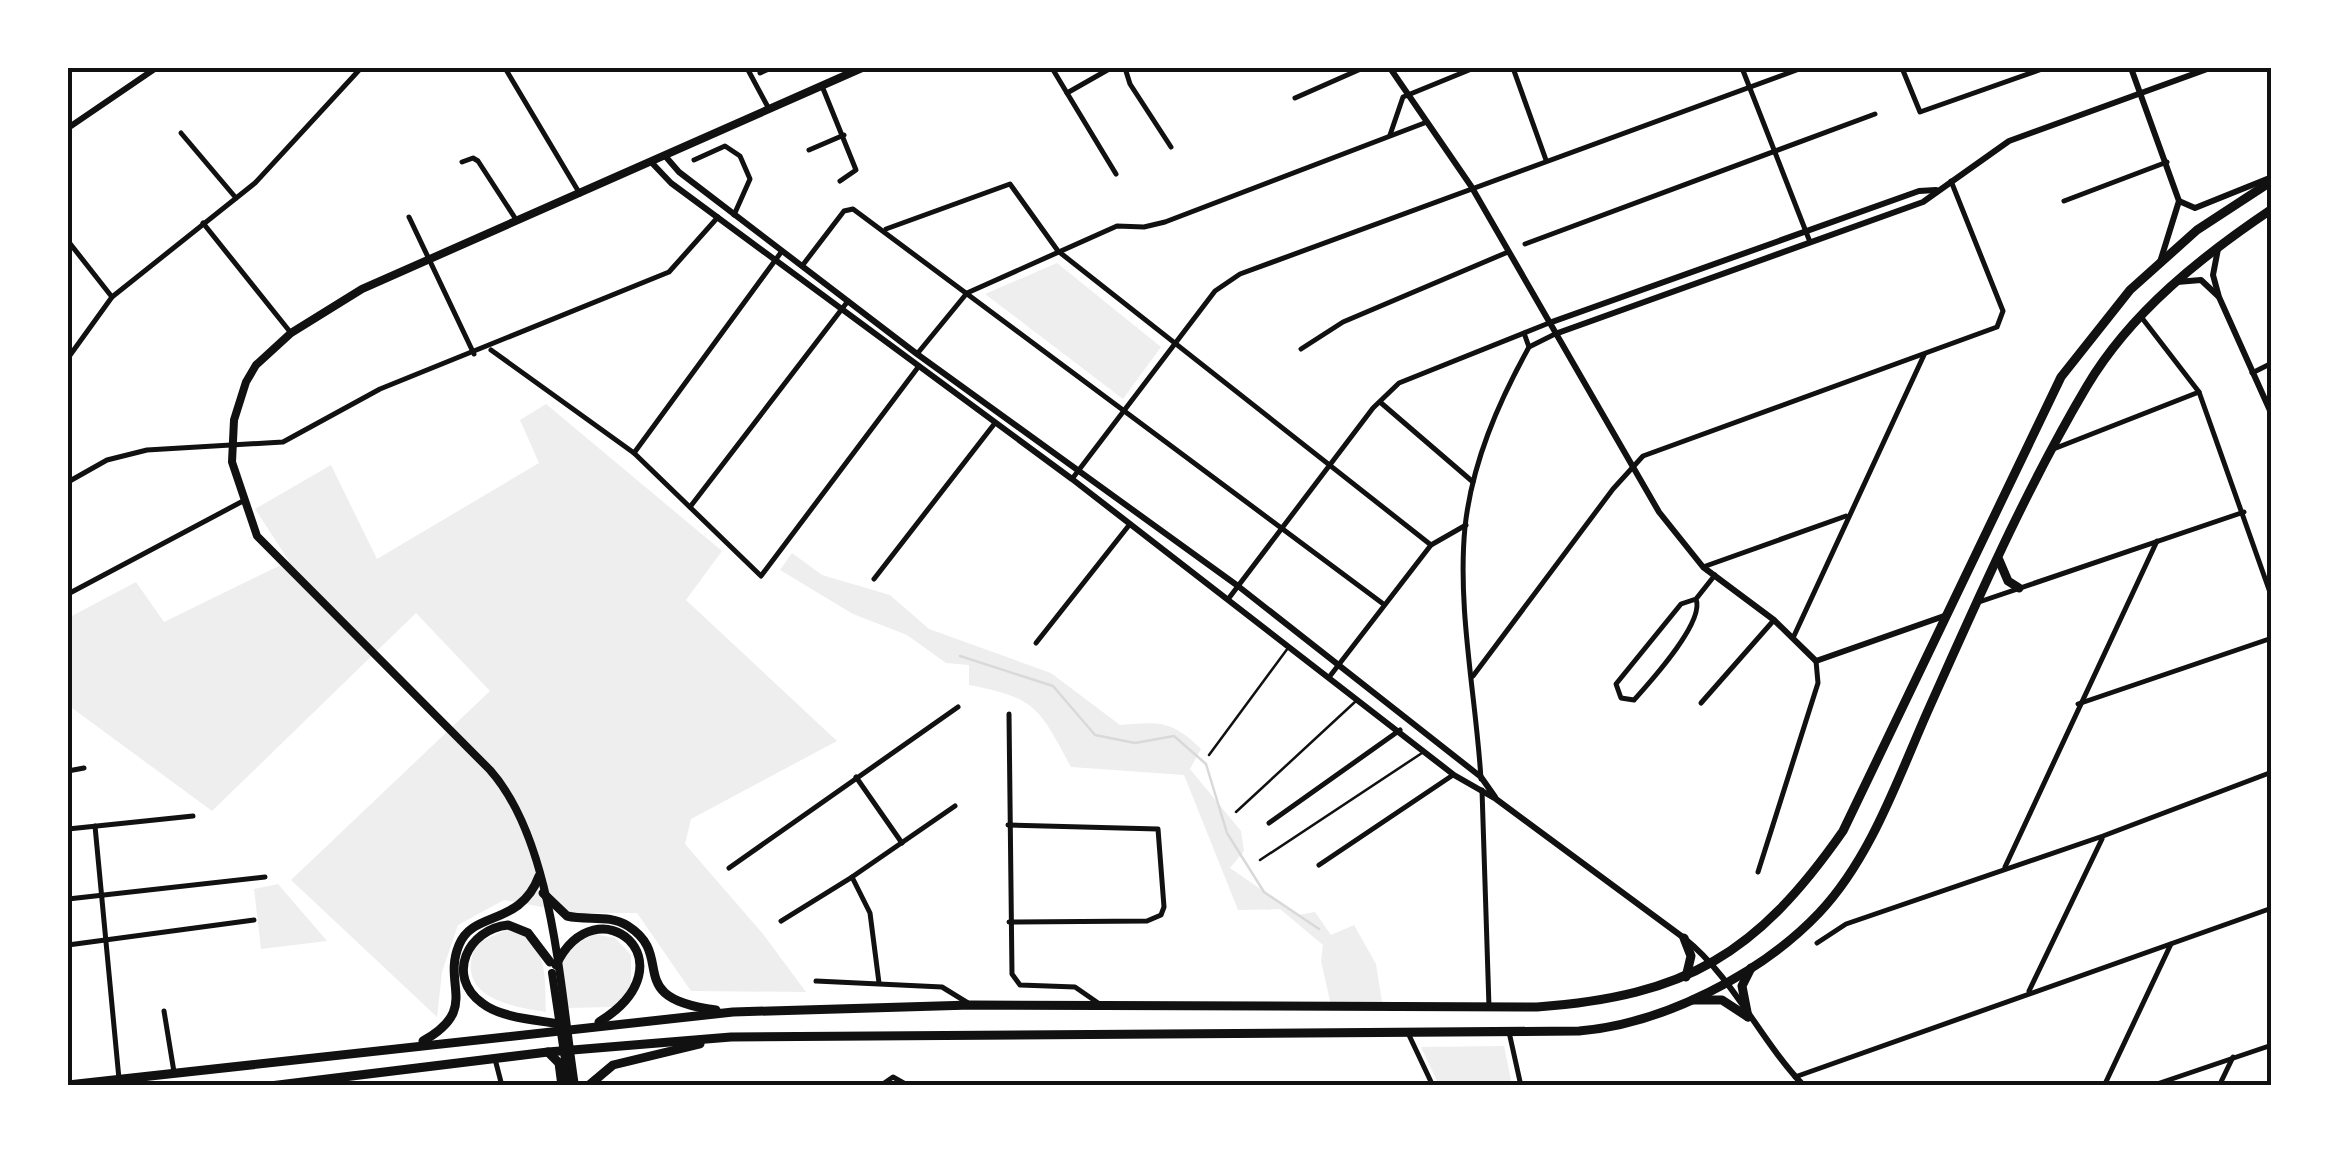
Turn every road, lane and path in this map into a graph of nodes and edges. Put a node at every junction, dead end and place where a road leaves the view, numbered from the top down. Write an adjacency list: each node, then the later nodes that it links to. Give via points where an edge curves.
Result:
1 (156, 68): 32 (street)
2 (360, 68): 52 (street)
3 (505, 68): 51 (street)
4 (747, 68): 29 (street)
5 (771, 68): 21 (street)
6 (862, 68): 24 (main road)
7 (1052, 68): 25 (street)
8 (1111, 68): 25 (street)
9 (1127, 68): 36 (street, via 1130,84)
10 (1363, 68): 28 (street)
11 (1390, 68): 26 (street)
12 (1474, 68): 26 (street)
13 (1513, 68): 41 (street)
14 (1742, 68): 23 (street)
15 (1802, 68): 23 (street)
16 (1902, 68): 22 (street, via 1923,112)
17 (2020, 68): 22 (street)
18 (2045, 68): 22 (street)
19 (2131, 68): 27 (street)
20 (2210, 68): 27 (street)
21 (760, 73)
22 (2023, 76)
23 (1749, 85): 38 (street); 41 (street)
24 (822, 86): 29 (main road); 34 (street)
25 (1068, 94): 45 (street)
26 (1407, 94): 31 (street); 35 (street)
27 (2141, 94): 43 (street); 48 (street, via 2009,140)
28 (1295, 98)
29 (770, 112): 39 (main road)
30 (1875, 114): 38 (street)
31 (1427, 122): 35 (street); 49 (street)
32 (68, 128)
33 (181, 134): 52 (street)
34 (844, 135): 37 (street); 47 (street, via 856,170)
35 (1390, 137): 68 (street, via 1165,222 1116,226)
36 (1171, 147)
37 (809, 150)
38 (1776, 153): 62 (street); 64 (street)
39 (666, 157): 44 (main road); 56 (street)
40 (694, 160): 56 (street, via 725,146 740,156 750,179)
41 (1546, 160): 49 (street)
42 (462, 162): 59 (street, via 478,161)
43 (2167, 162): 53 (street); 54 (street)
44 (652, 164): 51 (main road); 58 (street)
45 (1116, 174)
46 (2272, 179): 53 (street, via 2196,208); 72 (main road)
47 (840, 180)
48 (1951, 182): 50 (street); 91 (street, via 2003,320)
49 (1470, 186): 69 (street); 85 (street, via 1240,274 1215,291)
50 (1937, 190): 62 (street, via 1920,190); 66 (street, via 1923,202)
51 (580, 194): 59 (main road)
52 (236, 198): 60 (street)
53 (2179, 201): 72 (street)
54 (2064, 202)
55 (2272, 209): 65 (main road)
56 (734, 215): 67 (street)
57 (409, 217): 70 (street)
58 (718, 217): 71 (street); 87 (street, via 668,272)
59 (516, 221): 70 (main road)
60 (202, 224): 76 (street); 82 (street)
61 (886, 229): 68 (street, via 1006,182); 73 (street, via 848,208); 75 (street)
62 (1806, 232): 66 (street); 81 (street)
63 (68, 241): 76 (street)
64 (1525, 244)
65 (2220, 244): 74 (main road); 77 (street, via 2213,271)
66 (1811, 245): 84 (street)
67 (782, 251): 71 (street); 73 (street)
68 (1058, 251): 75 (street); 85 (street)
69 (1508, 252): 81 (street); 88 (street, via 1343,322)
70 (427, 259): 82 (main road); 89 (street)
71 (775, 262): 79 (street); 105 (street)
72 (2160, 263): 133 (main road, via 2093,332 2061,378)
73 (802, 266): 78 (street)
74 (2177, 282): 77 (street, via 2200,280); 80 (main road)
75 (968, 293): 90 (street); 99 (street)
76 (112, 297): 92 (street)
77 (2218, 297): 95 (street)
78 (848, 301): 79 (street); 90 (street)
79 (841, 310): 94 (street); 113 (street)
80 (2141, 318): 96 (street); 104 (main road, via 2088,384)
81 (1549, 324): 83 (street); 84 (street)
82 (291, 333): 103 (main road, via 246,382)
83 (1524, 334): 86 (street); 98 (street, via 1399,382)
84 (1555, 334): 86 (street); 107 (street)
85 (1174, 345): 99 (street); 106 (street)
86 (1529, 348): 111 (street, via 1493,416)
87 (489, 349): 89 (street); 105 (street)
88 (1302, 349)
89 (474, 354): 103 (street, via 380,389 282,442)
90 (917, 354): 100 (street)
91 (1925, 354): 107 (street, via 1644,456); 115 (street)
92 (68, 358)
93 (2272, 364): 95 (street)
94 (919, 366): 102 (street); 113 (street, via 761,576)
95 (2252, 373): 97 (street)
96 (2200, 392): 104 (street); 114 (street)
97 (2268, 399): 101 (street)
98 (1380, 402): 106 (street); 111 (street)
99 (1126, 410): 108 (street); 118 (street)
100 (1002, 415): 102 (street); 108 (street)
101 (2272, 415)
102 (994, 424): 109 (street); 124 (street)
103 (231, 447): 110 (street, via 147,450 106,460); 112 (main road)
104 (2056, 448): 121 (main road)
105 (634, 452): 113 (street)
106 (1329, 467): 118 (street); 120 (street)
107 (1631, 467): 122 (street); 144 (street)
108 (1080, 470): 109 (street); 125 (street)
109 (1072, 479): 116 (street)
110 (68, 482)
111 (1474, 482): 117 (street)
112 (242, 502): 127 (street); 176 (main road, via 265,545 500,781 526,826)
113 (690, 507)
114 (2244, 512): 119 (street); 129 (street)
115 (1847, 516): 122 (street); 135 (street)
116 (1131, 524): 128 (street); 137 (street)
117 (1466, 525): 120 (street); 144 (street)
118 (1283, 526): 125 (street); 132 (street)
119 (2157, 541): 126 (street); 148 (street)
120 (1431, 545): 132 (street)
121 (1999, 560): 126 (main road); 131 (main road)
122 (1703, 567): 123 (street)
123 (1715, 575): 130 (street); 134 (street)
124 (874, 579)
125 (1238, 586): 128 (street); 141 (street)
126 (2019, 588): 131 (street)
127 (68, 594)
128 (1229, 598): 138 (street)
129 (2272, 598)
130 (1696, 599): 130 (street, via 1698,617 1644,689 1624,700 1616,684 1681,604)
131 (1979, 602): 142 (main road)
132 (1382, 603): 141 (street)
133 (1948, 615): 139 (main road); 140 (street)
134 (1774, 620): 135 (street); 147 (street)
135 (1793, 638): 140 (street)
136 (2272, 638): 148 (street)
137 (1036, 643)
138 (1290, 645): 143 (street); 154 (lane)
139 (1929, 656): 142 (main road); 145 (main road)
140 (1816, 662): 177 (street, via 1818,683)
141 (1338, 664): 143 (street); 160 (street)
142 (1950, 664): 149 (main road)
143 (1330, 676): 146 (street)
144 (1473, 676): 160 (street)
145 (1910, 694): 149 (main road); 192 (main road, via 1843,831 1808,882 1775,918)
146 (1359, 698): 152 (street); 164 (lane)
147 (1701, 703)
148 (2078, 704): 175 (street)
149 (1930, 705): 194 (main road, via 1848,874 1820,912)
150 (958, 707): 159 (street)
151 (1009, 714): 168 (street)
152 (1400, 730): 153 (street); 166 (street)
153 (1425, 750): 158 (street); 172 (lane)
154 (1209, 756)
155 (84, 768): 156 (street)
156 (68, 771)
157 (2272, 772): 170 (street)
158 (1454, 774): 161 (street); 173 (street)
159 (856, 777): 171 (street); 174 (street)
160 (1482, 777): 161 (street); 162 (street)
161 (1482, 793): 162 (street); 203 (street)
162 (1496, 799): 187 (street)
163 (955, 806): 171 (street)
164 (1236, 812)
165 (193, 816): 167 (street)
166 (1269, 823)
167 (94, 826): 169 (street); 181 (street)
168 (1008, 826): 186 (street); 186 (street, via 1158,830 1164,907 1147,921)
169 (68, 829)
170 (2103, 836): 175 (street); 199 (street)
171 (902, 843): 179 (street)
172 (1260, 860)
173 (1319, 865)
174 (729, 868)
175 (2004, 868): 189 (street, via 1846,924)
176 (538, 870): 180 (main road); 193 (main road); 212 (main road, via 522,906 462,939 452,1014)
177 (1758, 872)
178 (266, 877): 181 (street)
179 (852, 877): 185 (street); 198 (street, via 870,914)
180 (544, 894): 193 (main road); 205 (main road, via 567,916 615,920 634,930 655,982 674,1002)
181 (102, 895): 182 (street); 188 (street)
182 (68, 899)
183 (2272, 908): 190 (street)
184 (254, 920): 188 (street)
185 (781, 920)
186 (1009, 922): 202 (street, via 1015,982 1075,987)
187 (1684, 938): 192 (street); 195 (main road, via 1691,956)
188 (105, 941): 191 (street); 219 (street)
189 (1818, 943)
190 (2171, 944): 199 (street); 230 (street)
191 (68, 946)
192 (1714, 962): 195 (main road); 197 (street)
193 (553, 964): 207 (main road, via 586,931 616,932 633,946 641,967 636,989); 208 (main road, via 528,933 508,925 478,936 463,971 485,1006); 223 (main road)
194 (1754, 964): 197 (main road); 206 (main road, via 1742,986)
195 (1686, 977): 203 (main road, via 1624,997)
196 (816, 980): 198 (street)
197 (1726, 982): 200 (main road); 206 (street)
198 (879, 983): 201 (street, via 942,987)
199 (2028, 994): 218 (street)
200 (1680, 1003): 206 (main road, via 1719,999); 210 (main road, via 1602,1029)
201 (971, 1005): 202 (main road); 205 (main road)
202 (1102, 1007): 203 (main road)
203 (1489, 1007)
204 (164, 1011): 217 (street)
205 (734, 1012): 207 (main road)
206 (1748, 1017): 218 (street)
207 (596, 1024): 208 (main road)
208 (573, 1026): 212 (main road)
209 (1406, 1030): 210 (main road); 211 (main road); 227 (street)
210 (1509, 1032): 228 (street)
211 (730, 1037): 214 (main road); 224 (main road, via 612,1065)
212 (418, 1044): 217 (main road)
213 (2272, 1046): 216 (street)
214 (548, 1052): 215 (main road); 223 (main road)
215 (494, 1058): 221 (main road); 222 (street)
216 (2233, 1058): 231 (street); 232 (street)
217 (174, 1074): 219 (main road)
218 (1796, 1077): 229 (street)
219 (118, 1080): 220 (main road)
220 (68, 1085)
221 (270, 1086)
222 (502, 1086)
223 (568, 1086)
224 (588, 1086)
225 (880, 1086): 226 (street, via 893,1078)
226 (909, 1086)
227 (1433, 1086)
228 (1521, 1086)
229 (1804, 1086)
230 (2104, 1086)
231 (2151, 1086)
232 (2220, 1086)

